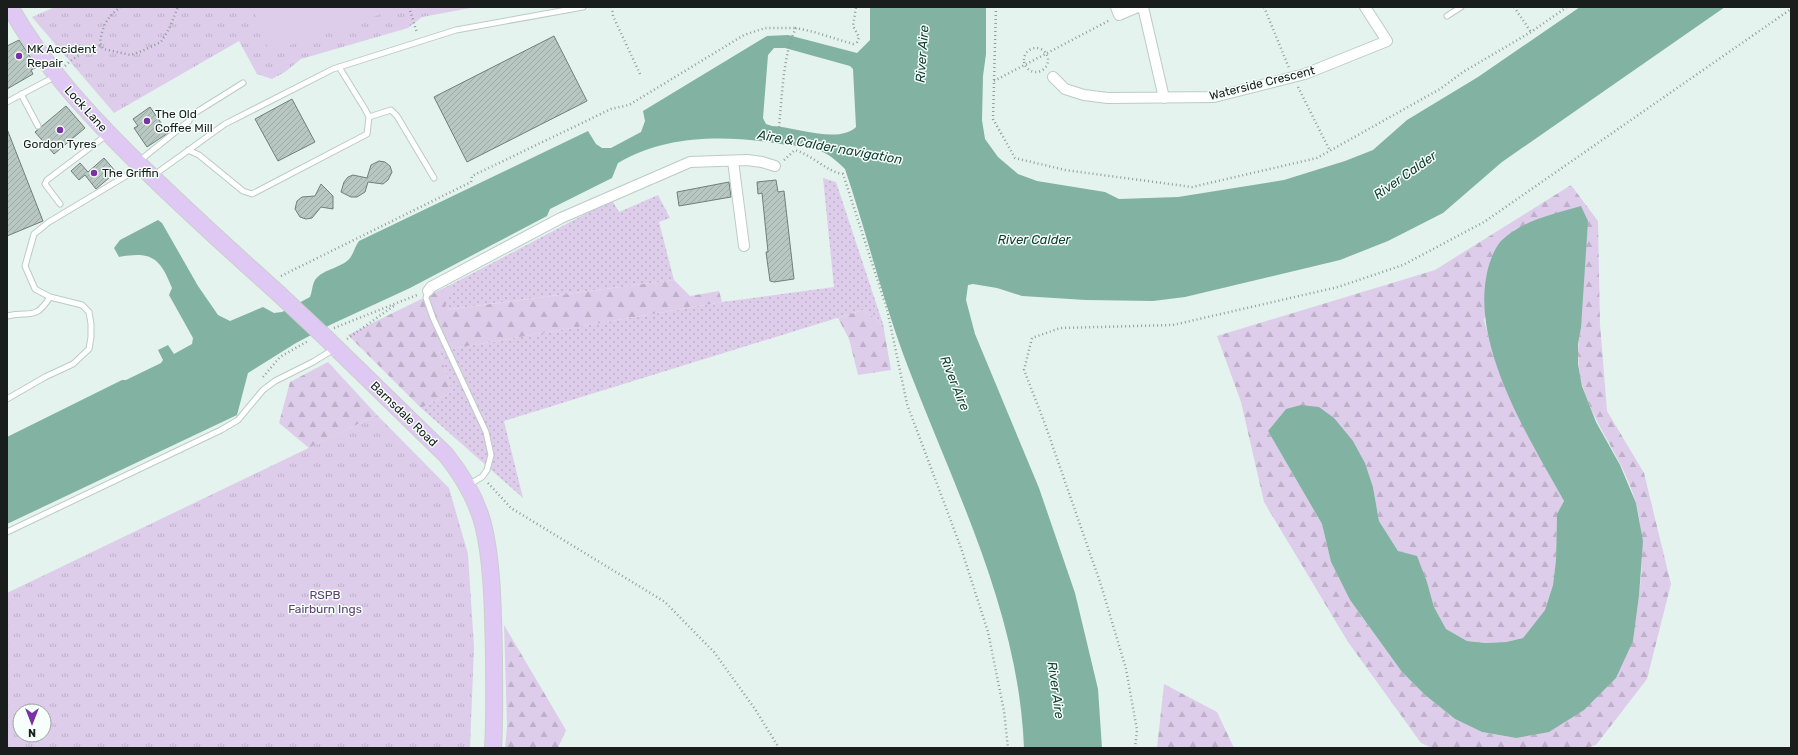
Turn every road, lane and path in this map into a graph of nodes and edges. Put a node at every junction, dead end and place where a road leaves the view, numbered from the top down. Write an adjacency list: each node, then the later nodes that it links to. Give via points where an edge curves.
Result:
1 (11, 7): 25 (main road, Lock Lane, via 25,33)
2 (122, 7): 21 (path, via 104,24)
3 (178, 7): 21 (path, via 161,42 131,55 103,49)
4 (409, 7): 20 (path)
5 (583, 7): 20 (lane, via 456,30)
6 (612, 7): 26 (path, via 613,16)
7 (856, 7): 18 (path, via 853,26 859,37 853,44)
8 (996, 7): 28 (path)
9 (1138, 7): 16 (street)
10 (1144, 7): 31 (street)
11 (1365, 7): 31 (street, Waterside Crescent, via 1387,41 1305,74 1214,97)
12 (1461, 7): 17 (lane)
13 (1514, 7): 19 (path)
14 (1567, 7): 19 (path)
15 (1791, 9): 58 (path, via 1484,222 1403,265 1338,287 1173,325 1060,328 1032,338 1024,370 1101,585 1126,669 1137,730)
16 (1118, 11): 22 (path)
17 (1447, 16)
18 (796, 28): 35 (path, via 784,78); 44 (path, via 765,28 744,35 629,105 611,109 472,176 472,182)
19 (1531, 32): 28 (path, via 1463,72 1440,89 1317,158 1192,187 1065,170 1015,158 993,119)
20 (420, 42): 24 (lane)
21 (101, 46): 25 (path, via 84,51 73,58)
22 (1046, 54): 23 (path); 23 (path, via 1040,49 1032,49 1026,53); 23 (path, via 1048,62 1041,71 1030,70)
23 (1026, 65): 28 (path)
24 (339, 67): 33 (lane); 37 (lane, via 225,124)
25 (56, 76): 30 (lane); 36 (main road, Lock Lane)
26 (641, 76)
27 (1053, 77): 31 (street, Waterside Crescent, via 1065,89 1084,95 1108,98)
28 (994, 81)
29 (243, 83): 40 (lane, via 190,116 189,121)
30 (21, 94): 32 (lane); 34 (lane)
31 (1164, 98)
32 (7, 102)
33 (369, 117): 37 (lane, via 367,134 252,194 243,191 199,155); 41 (lane, via 391,110)
34 (38, 126)
35 (779, 127)
36 (108, 134): 40 (main road, Lock Lane); 42 (lane, via 45,184)
37 (188, 150): 40 (lane)
38 (733, 161): 39 (street, via 762,162); 43 (street); 45 (street, via 690,162 664,172 561,218 431,287)
39 (775, 166): 57 (path, via 795,150 836,173 844,174 887,309 907,404 961,548 988,632 1004,711)
40 (144, 168): 46 (lane, via 49,222 34,234 25,266 35,289); 49 (main road, Barnsdale Road, bridge, via 184,208)
41 (434, 178)
42 (60, 204)
43 (744, 246)
44 (280, 276)
45 (428, 291): 47 (path); 52 (lane, via 426,298 433,318 486,432 491,455)
46 (50, 297): 48 (lane, via 42,309 33,314); 51 (lane, via 82,305 88,312 91,324 89,349 73,364)
47 (401, 302): 49 (path); 49 (path, via 371,321)
48 (7, 316)
49 (327, 338): 50 (path); 53 (main road, Barnsdale Road, via 446,455 460,472); 54 (lane, via 314,362 275,381 263,390 238,420)
50 (307, 341)
51 (7, 399)
52 (482, 477): 53 (lane); 56 (path, via 511,508 665,602 714,652)
53 (467, 486): 55 (main road, Barnsdale Road, via 483,524 487,547 493,624)
54 (7, 532)
55 (493, 748)
56 (779, 748)
57 (1008, 748)
58 (1135, 748)

